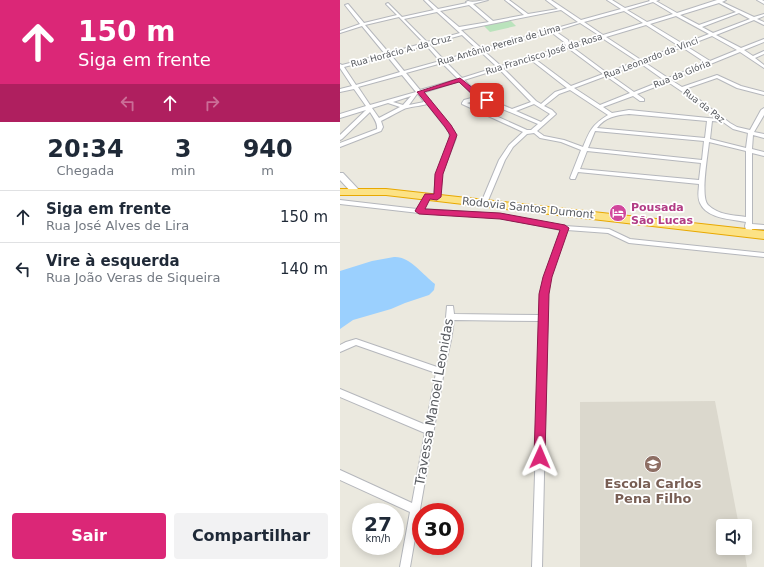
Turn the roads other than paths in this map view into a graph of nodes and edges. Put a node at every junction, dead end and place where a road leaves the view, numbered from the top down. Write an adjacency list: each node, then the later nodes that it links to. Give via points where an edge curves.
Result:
1 (426, 0): 16 (street)
2 (466, 0): 10 (street)
3 (486, 0): 10 (street)
4 (507, 0): 20 (street)
5 (548, 0): 14 (street, Rua da Paz)
6 (609, 0): 15 (street)
7 (654, 0): 15 (street, Rua Antônio Pereira de Lima); 18 (street)
8 (720, 0): 17 (street); 18 (street, Rua Francisco José da Rosa)
9 (759, 0): 11 (street)
10 (471, 3): 16 (street); 23 (street)
11 (764, 3)
12 (388, 4): 21 (street)
13 (347, 5): 25 (street)
14 (562, 10): 20 (street); 24 (street, Rua da Paz)
15 (624, 10): 24 (street, Rua Antônio Pereira de Lima); 26 (street)
16 (436, 11): 21 (street); 29 (street)
17 (739, 12): 22 (street); 28 (street)
18 (676, 15): 26 (street, Rua Francisco José da Rosa); 28 (street)
19 (764, 15): 22 (street, Rua Leonardo da Vinci)
20 (528, 16): 23 (street)
21 (400, 17): 25 (street); 36 (street)
22 (754, 19): 27 (street); 33 (street, Rua Leonardo da Vinci)
23 (492, 22): 29 (street)
24 (580, 22): 30 (street, Rua Antônio Pereira de Lima); 34 (street, Rua da Paz)
25 (363, 24): 31 (street); 42 (street)
26 (646, 24): 34 (street, Rua Francisco José da Rosa); 37 (street)
27 (764, 24)
28 (699, 27): 33 (street)
29 (457, 29): 32 (street)
30 (552, 30): 38 (street); 39 (street, Rua Antônio Pereira de Lima)
31 (340, 32)
32 (463, 34): 36 (street, Rua Horácio A. da Cruz); 39 (street)
33 (713, 35): 37 (street, Rua Leonardo da Vinci); 40 (street)
34 (602, 37): 38 (street, Rua Francisco José da Rosa); 46 (street, Rua da Paz)
35 (764, 40): 40 (street, Rua da Glória)
36 (425, 44): 42 (street, Rua Horácio A. da Cruz); 45 (street)
37 (682, 46): 46 (street, Rua Leonardo da Vinci); 47 (street)
38 (569, 47): 43 (street, Rua Francisco José da Rosa); 52 (street)
39 (480, 50): 45 (street, Rua Antônio Pereira de Lima); 50 (street)
40 (741, 50): 44 (street); 47 (street, Rua da Glória)
41 (764, 52): 44 (street)
42 (389, 54): 49 (street, Rua Horácio A. da Cruz); 51 (street)
43 (531, 58): 50 (street, Rua Francisco José da Rosa); 56 (street)
44 (753, 58): 48 (street)
45 (442, 61): 51 (street, Rua Antônio Pereira de Lima); 53 (street)
46 (640, 62): 52 (street, Rua Leonardo da Vinci); 54 (street, Rua da Paz)
47 (710, 63): 54 (street, Rua da Glória)
48 (764, 66)
49 (340, 67): 55 (street)
50 (500, 67): 53 (street, Rua Francisco José da Rosa); 66 (street)
51 (403, 72): 55 (street, Rua Antônio Pereira de Lima); 59 (street)
52 (607, 74): 56 (street, Rua Leonardo da Vinci); 60 (street)
53 (460, 79): 59 (street, Rua Francisco José da Rosa); 62 (street)
54 (668, 80): 57 (street, Rua da Paz); 60 (street, Rua da Glória)
55 (355, 86): 58 (street, Rua Antônio Pereira de Lima); 70 (street)
56 (572, 88): 67 (street, Rua Leonardo da Vinci, via 556,93); 69 (street)
57 (681, 89): 61 (street, via 717,76 739,87); 78 (street, Rua da Paz)
58 (340, 91)
59 (417, 92): 64 (street, Rua Francisco José da Rosa); 65 (street); 68 (street)
60 (633, 94): 63 (street); 69 (street, Rua da Glória)
61 (764, 94)
62 (479, 96): 72 (street); 81 (street, via 464,103)
63 (642, 100)
64 (388, 101): 68 (street); 70 (street, Rua Francisco José da Rosa)
65 (429, 102): 68 (street); 97 (street, via 453,135)
66 (534, 102): 67 (street); 72 (street)
67 (541, 106): 79 (street, via 553,114)
68 (404, 107): 76 (street)
69 (600, 107): 74 (street)
70 (370, 108): 73 (street, Rua Francisco José da Rosa); 76 (street); 84 (street)
71 (764, 110): 75 (street)
72 (512, 111): 79 (street)
73 (340, 116)
74 (611, 116): 77 (street, via 629,112); 80 (street, via 598,123)
75 (762, 119): 82 (street)
76 (378, 120): 86 (street, via 379,130)
77 (710, 120): 78 (street); 85 (street)
78 (724, 121): 82 (street, Rua da Paz)
79 (542, 124): 81 (street)
80 (594, 129): 85 (street); 87 (street)
81 (529, 132): 87 (street); 99 (street, via 514,143 504,156)
82 (751, 133): 83 (street, Rua da Paz); 88 (street)
83 (764, 136)
84 (340, 138)
85 (707, 140): 88 (street); 90 (street)
86 (340, 145)
87 (584, 148): 90 (street); 91 (street)
88 (748, 150): 89 (street); 101 (street)
89 (764, 154)
90 (705, 162): 94 (street)
91 (576, 170): 93 (street); 94 (street)
92 (340, 175): 96 (street)
93 (573, 178)
94 (702, 182): 101 (street, via 701,198 708,209)
95 (340, 192): 96 (highway, Rodovia Santos Dumont)
96 (356, 192): 97 (highway, Rodovia Santos Dumont)
97 (433, 197): 99 (highway, Rodovia Santos Dumont); 100 (street)
98 (340, 202): 100 (street)
99 (484, 203): 101 (highway, Rodovia Santos Dumont)
100 (419, 211): 103 (street, via 500,216)
101 (748, 226): 102 (street); 104 (highway, Rodovia Santos Dumont)
102 (764, 227)
103 (565, 228): 105 (street, via 609,231 629,241); 108 (street, via 547,277)
104 (764, 235)
105 (764, 255)
106 (450, 308): 107 (street, Travessa Manoel Leonidas)
107 (450, 317): 108 (street); 110 (street, Travessa Manoel Leonidas)
108 (543, 318): 118 (street)
109 (340, 349): 110 (street, via 356,342)
110 (440, 371): 112 (street, Travessa Manoel Leonidas)
111 (340, 393): 112 (street)
112 (429, 431): 114 (street, Travessa Manoel Leonidas)
113 (340, 475): 115 (street)
114 (416, 503)
115 (412, 508)
116 (412, 526): 117 (street, Travessa Manoel Leonidas)
117 (405, 567)
118 (537, 567)

